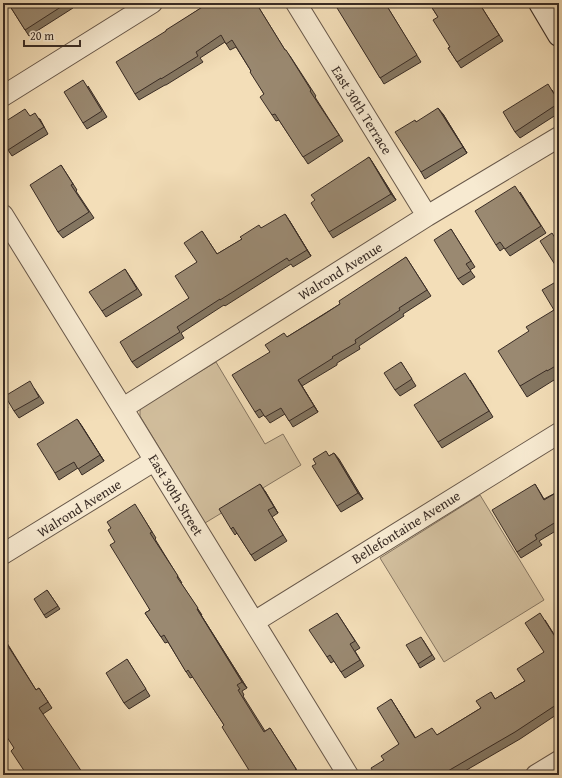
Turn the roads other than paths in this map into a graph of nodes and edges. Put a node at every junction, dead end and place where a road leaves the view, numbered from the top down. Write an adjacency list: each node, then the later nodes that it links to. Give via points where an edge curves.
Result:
1 (152, 3): 5 (street)
2 (296, 3): 8 (street, East 30th Terrace)
3 (540, 3): 4 (main road)
4 (559, 35)
5 (3, 96)
6 (559, 137): 8 (street, Walrond Avenue)
7 (3, 215): 9 (street, East 30th Street)
8 (428, 216): 9 (street, Walrond Avenue)
9 (123, 408): 11 (street, East 30th Street)
10 (559, 433): 13 (street, Bellefontaine Avenue)
11 (154, 461): 12 (street, Walrond Avenue); 13 (street, East 30th Street)
12 (3, 554)
13 (254, 622): 15 (street, East 30th Street)
14 (559, 761): 16 (street)
15 (348, 775)
16 (536, 775)

